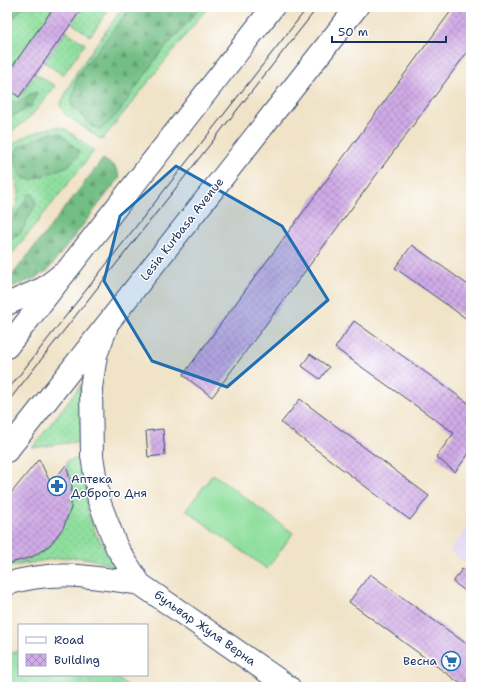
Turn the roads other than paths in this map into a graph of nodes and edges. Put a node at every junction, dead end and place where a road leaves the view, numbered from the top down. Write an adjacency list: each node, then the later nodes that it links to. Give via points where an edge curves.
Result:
1 (273, 7): 3 (main road)
2 (357, 7): 5 (main road, Lesia Kurbasa Avenue)
3 (64, 272): 4 (main road, via 44,288); 6 (main road)
4 (7, 304)
5 (109, 320): 7 (main road, Lesia Kurbasa Avenue); 9 (main road, бульвар Жуля Верна, via 96,356 91,388 92,456 99,501 117,548)
6 (7, 347)
7 (7, 451)
8 (7, 584): 9 (main road, бульвар Жуля Верна, via 57,574)
9 (140, 584): 10 (main road, бульвар Жуля Верна)
10 (289, 687)

